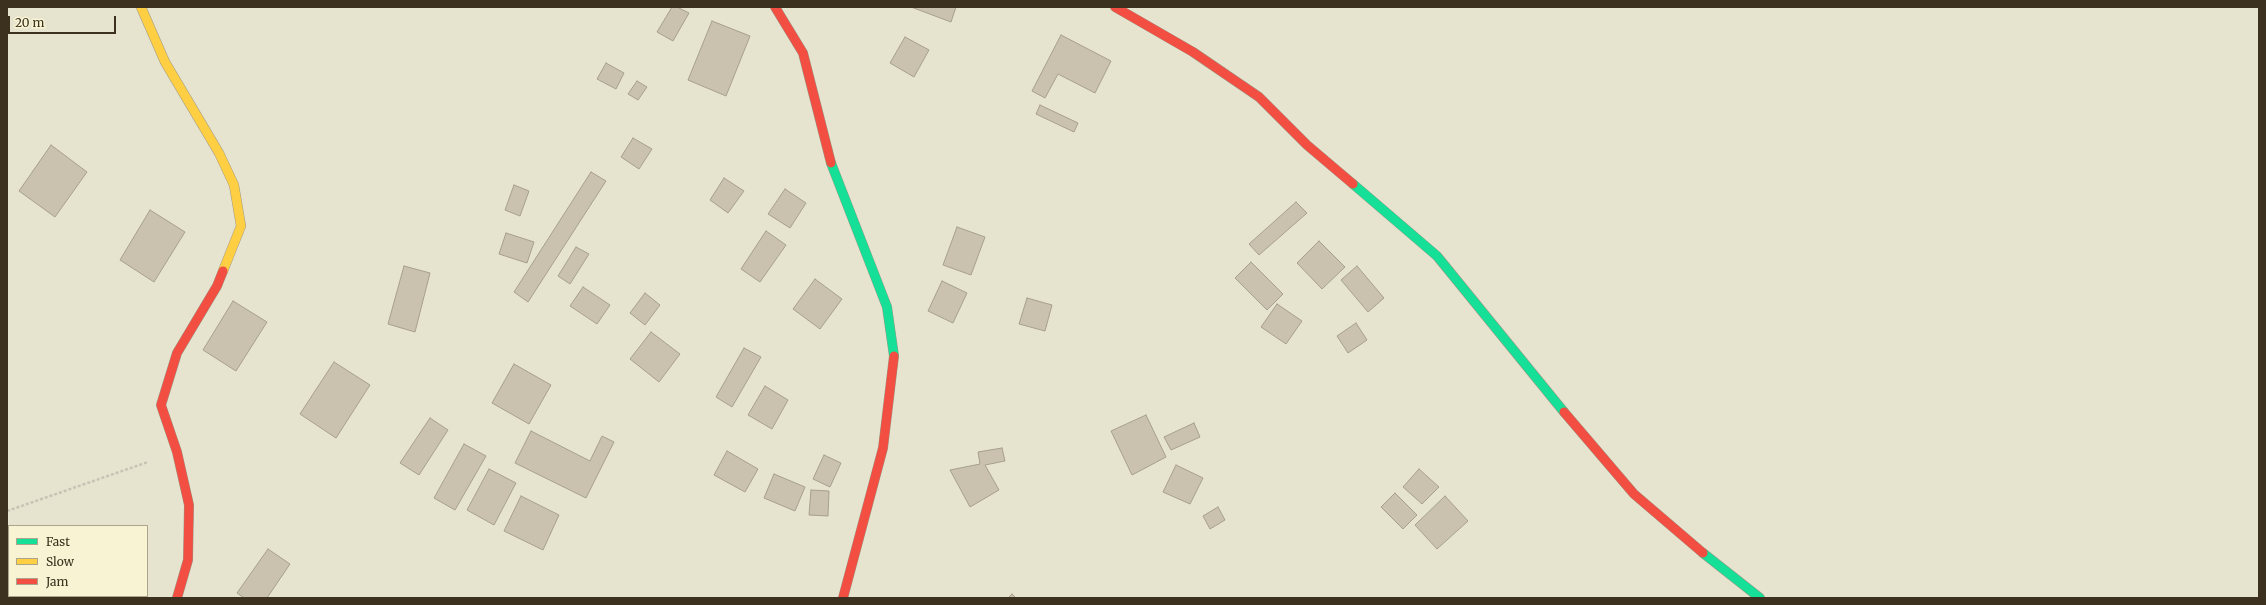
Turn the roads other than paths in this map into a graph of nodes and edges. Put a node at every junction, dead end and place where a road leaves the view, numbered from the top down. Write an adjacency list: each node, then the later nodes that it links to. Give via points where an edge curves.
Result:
1 (141, 7): 4 (street, via 165,62 219,152 234,185 241,226 217,286 177,353 161,405 177,452 189,505 188,560)
2 (775, 7): 5 (street, via 803,53 828,155 887,307 894,354 883,448)
3 (1115, 7): 6 (street, via 1193,52 1259,97 1307,145 1437,256 1634,494)
4 (177, 598)
5 (843, 598)
6 (1760, 598)

